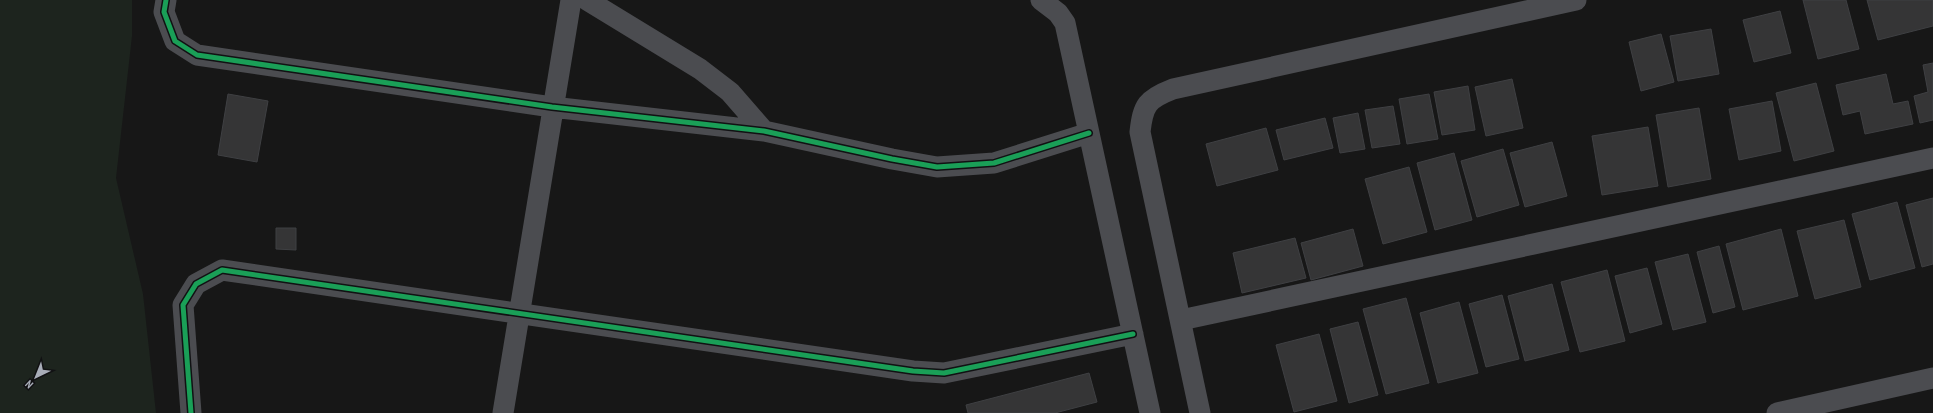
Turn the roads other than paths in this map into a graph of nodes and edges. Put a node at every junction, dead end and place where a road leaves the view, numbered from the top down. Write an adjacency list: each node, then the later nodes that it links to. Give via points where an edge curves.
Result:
1 (166, 0): 6 (street, via 164,12 175,41 197,55)
2 (571, 0): 6 (street)
3 (588, 0): 7 (street, via 700,69 730,92)
4 (1041, 0): 8 (street, via 1058,13 1065,23)
5 (1576, 0): 11 (street, via 1173,89 1154,96 1142,112 1140,132)
6 (552, 107): 7 (street); 10 (street)
7 (764, 131): 8 (street, via 937,167 994,163)
8 (1089, 133): 12 (street)
9 (1933, 158): 11 (street)
10 (519, 313): 12 (street, via 913,371 944,373); 14 (street, via 222,270 196,284 183,305); 15 (street)
11 (1181, 320): 17 (street)
12 (1133, 334): 16 (street)
13 (1933, 378): 18 (street)
14 (191, 413)
15 (503, 413)
16 (1150, 413)
17 (1200, 413)
18 (1776, 413)

